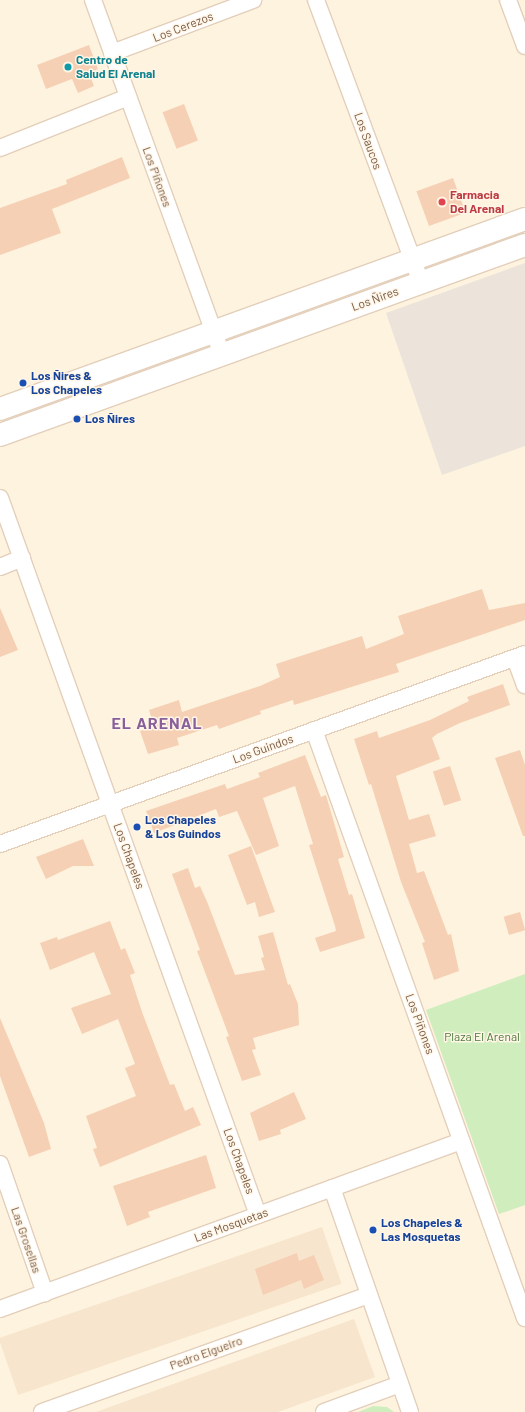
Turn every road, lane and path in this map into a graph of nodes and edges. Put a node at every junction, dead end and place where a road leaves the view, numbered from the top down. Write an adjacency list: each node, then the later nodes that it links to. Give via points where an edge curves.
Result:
1 (93, 0): 6 (street, Los Piñones)
2 (253, 0): 6 (street, Los Cerezos)
3 (316, 0): 11 (street, Los Saucos)
4 (508, 0): 5 (street)
5 (525, 46)
6 (112, 53): 7 (street, Los Piñones)
7 (128, 97): 8 (street); 13 (street, Los Piñones)
8 (0, 148)
9 (525, 219): 11 (street, Los Ñires)
10 (525, 245): 12 (street, Los Ñires)
11 (413, 260): 12 (street, Los Saucos); 13 (street, Los Ñires)
12 (421, 282): 14 (street, Los Ñires)
13 (214, 332): 14 (street, Los Piñones); 15 (street, Los Ñires)
14 (222, 355): 16 (street, Los Ñires)
15 (0, 409)
16 (0, 435)
17 (0, 498): 18 (street, Los Chapeles)
18 (22, 558): 19 (street); 23 (street, Los Chapeles)
19 (0, 566)
20 (520, 656): 21 (street); 22 (street, Los Guindos)
21 (525, 685)
22 (314, 730): 23 (street, Los Guindos); 25 (street, Los Piñones)
23 (110, 804): 24 (street, Los Guindos); 28 (street, Los Chapeles)
24 (0, 844)
25 (461, 1141): 27 (street, Las Mosquetas); 32 (street, Los Piñones)
26 (0, 1164): 29 (street, Las Grosellas)
27 (332, 1188): 28 (street, Las Mosquetas); 30 (street)
28 (258, 1215): 29 (street, Las Mosquetas)
29 (45, 1293): 31 (street, Las Mosquetas)
30 (369, 1295): 33 (street); 34 (street, Pedro Elgueiro)
31 (0, 1309)
32 (525, 1318)
33 (400, 1384): 35 (street); 36 (street)
34 (42, 1412)
35 (324, 1412)
36 (410, 1412)

